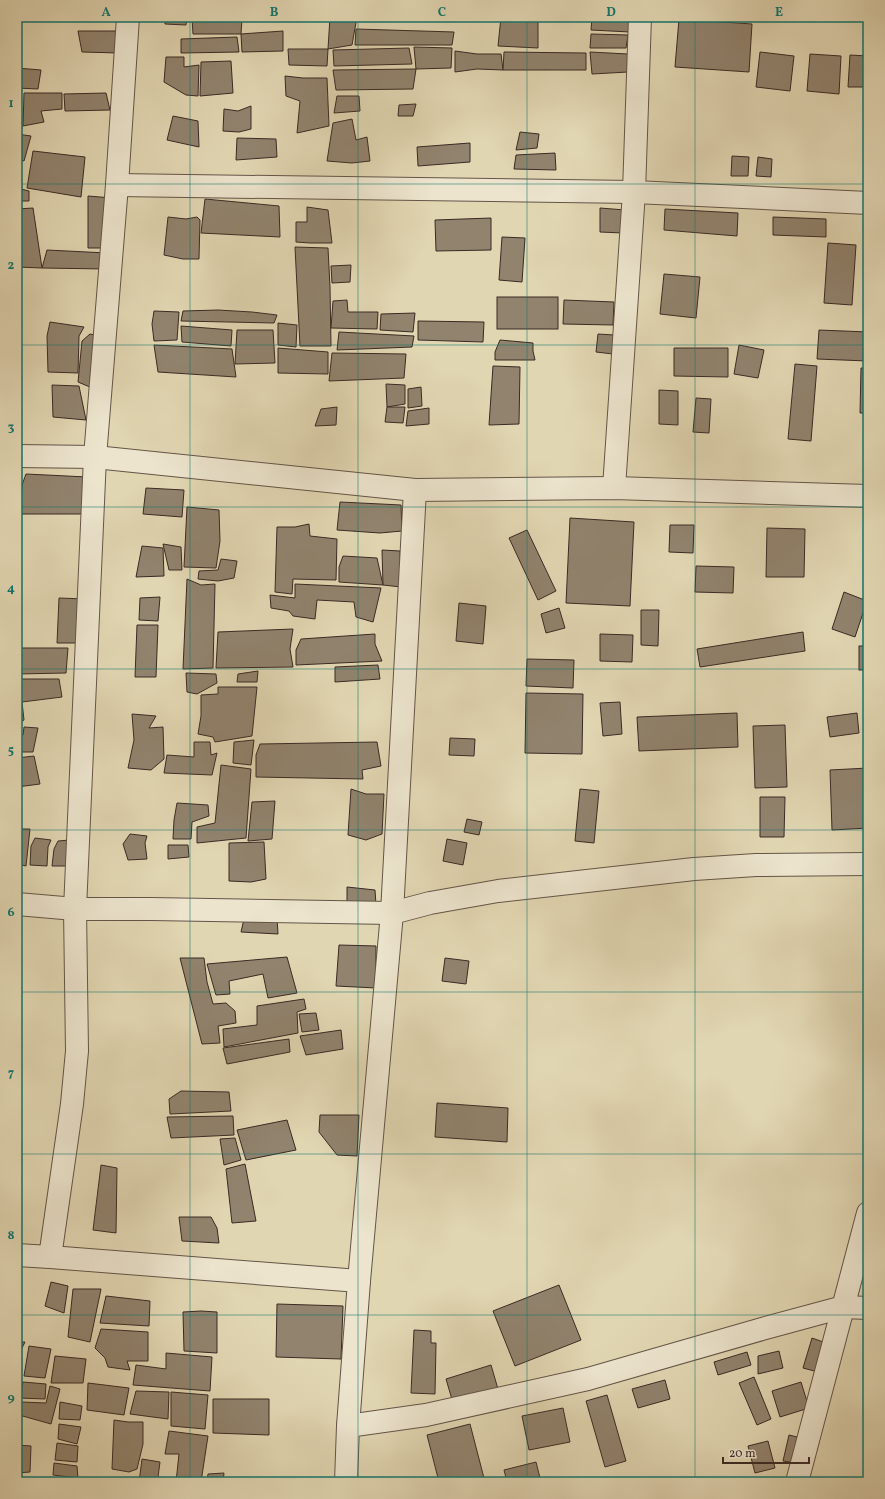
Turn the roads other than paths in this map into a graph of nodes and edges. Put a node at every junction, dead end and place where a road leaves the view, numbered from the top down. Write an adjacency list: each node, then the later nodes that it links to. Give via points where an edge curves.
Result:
1 (128, 17): 3 (street)
2 (640, 17): 4 (street)
3 (117, 185): 4 (street); 7 (street)
4 (634, 192): 5 (street); 8 (street)
5 (868, 203)
6 (17, 456): 7 (street)
7 (95, 457): 9 (street); 13 (street)
8 (614, 488): 9 (street); 10 (street)
9 (415, 490): 14 (street)
10 (868, 496)
11 (868, 864): 14 (street, via 756,864 694,869 498,891 430,903)
12 (17, 904): 13 (street)
13 (75, 908): 14 (street); 17 (street, via 77,1051)
14 (392, 913): 18 (street)
15 (868, 1213): 19 (street)
16 (17, 1256): 17 (street)
17 (50, 1257): 18 (street)
18 (359, 1281): 21 (street)
19 (843, 1307): 20 (street); 21 (street, via 588,1379 426,1415); 23 (street)
20 (868, 1308)
21 (348, 1426): 22 (street)
22 (346, 1482)
23 (797, 1482)

